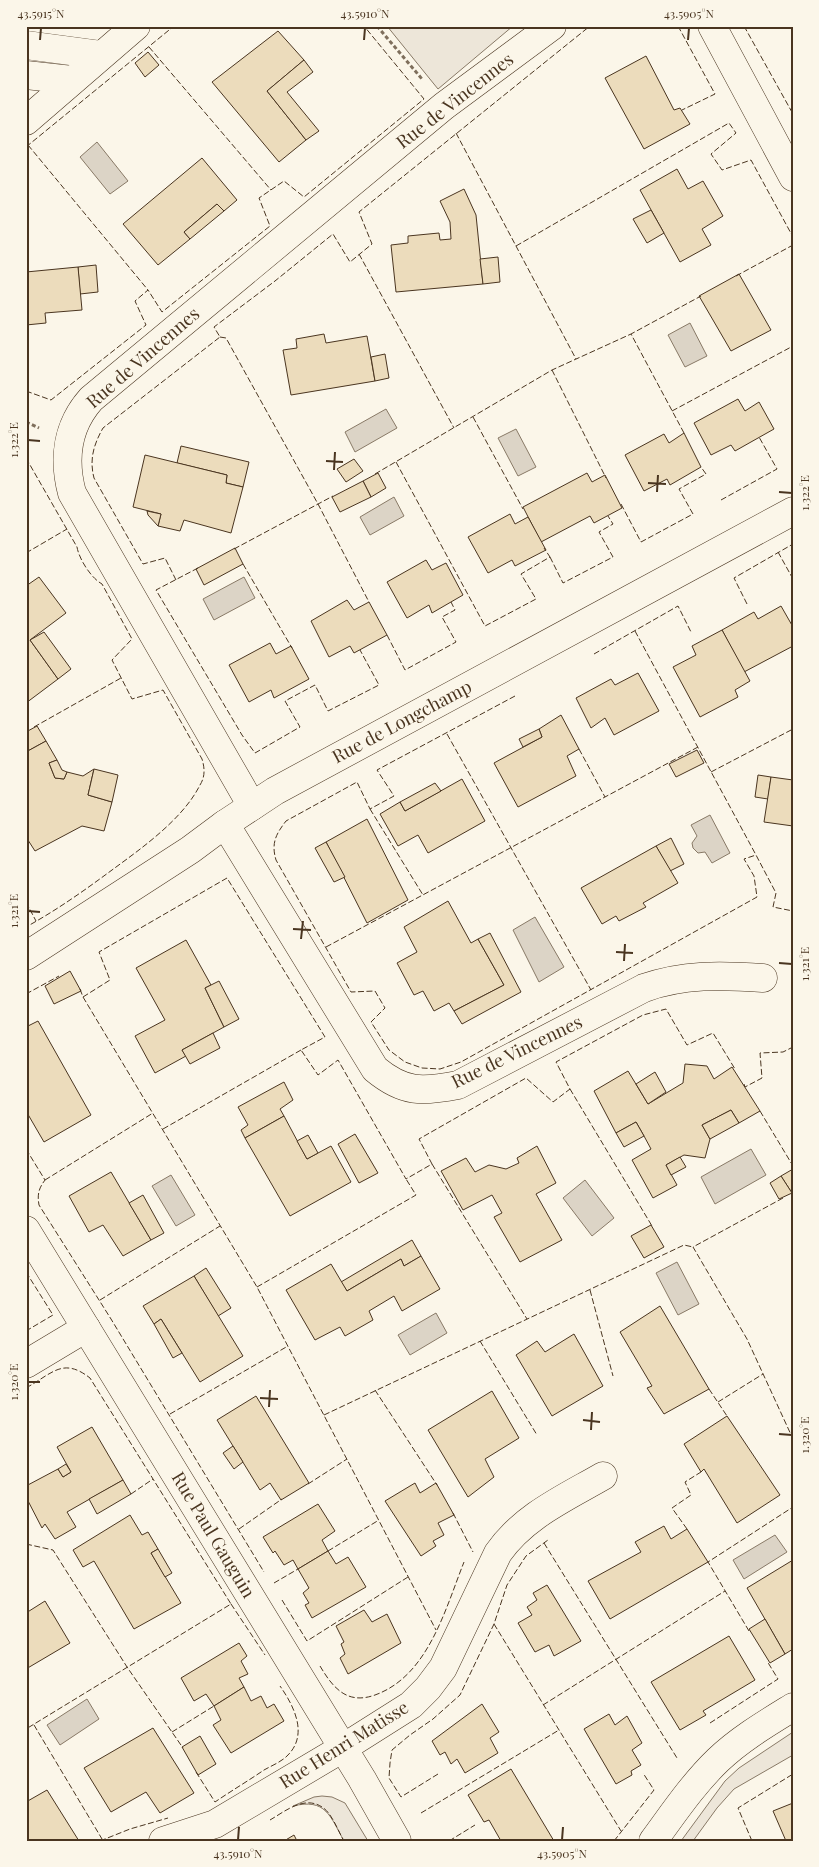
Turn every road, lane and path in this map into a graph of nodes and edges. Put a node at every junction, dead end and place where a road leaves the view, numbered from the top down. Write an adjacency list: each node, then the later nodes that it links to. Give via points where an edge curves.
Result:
1 (378, 26): 9 (path)
2 (552, 26): 9 (street, Rue de Vincennes)
3 (712, 26): 11 (street)
4 (127, 27): 6 (street)
5 (26, 45): 6 (street)
6 (101, 55): 8 (street)
7 (26, 75): 8 (street)
8 (72, 80): 10 (street)
9 (444, 106): 13 (street, Rue de Vincennes, via 91,399 79,414 69,438 67,467 72,493)
10 (32, 112)
11 (793, 177)
12 (793, 511): 13 (street, Rue de Longchamp, via 305,774)
13 (252, 806): 14 (street, Rue de Longchamp)
14 (225, 824): 15 (street, Rue de Longchamp); 16 (street, Rue de Vincennes, via 375,1069 390,1081 412,1089 435,1090 458,1085 660,982 704,976)
15 (26, 956)
16 (763, 978)
17 (26, 1230): 18 (street, Rue Paul Gauguin)
18 (86, 1328): 19 (street); 22 (street, Rue Paul Gauguin)
19 (26, 1364)
20 (603, 1476): 22 (street, Rue Henri Matisse, via 532,1517 508,1539 498,1553 443,1668 428,1688 411,1705)
21 (793, 1707): 25 (street, via 718,1760)
22 (343, 1748): 23 (street, Rue Henri Matisse, via 215,1824); 24 (street, Rue Paul Gauguin)
23 (163, 1841)
24 (397, 1841)
25 (653, 1841)

